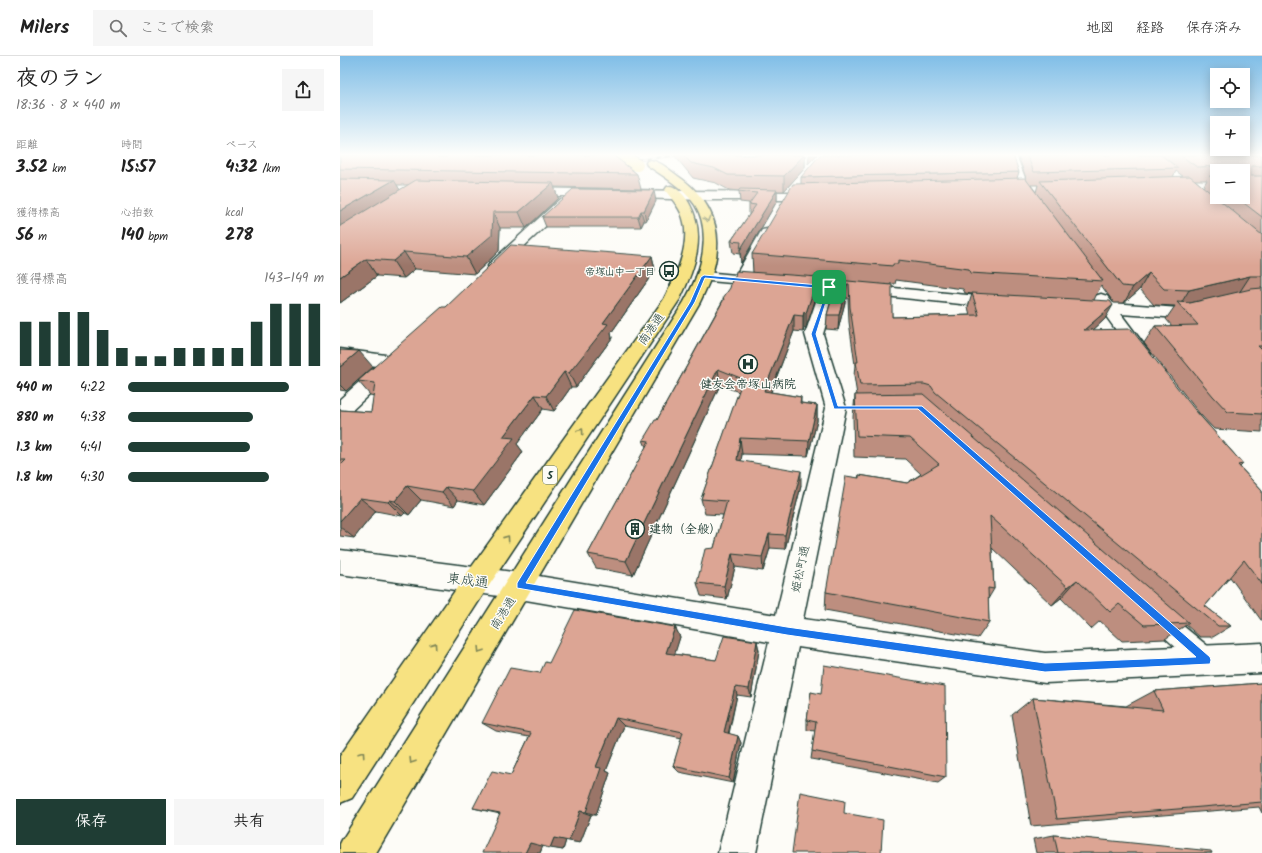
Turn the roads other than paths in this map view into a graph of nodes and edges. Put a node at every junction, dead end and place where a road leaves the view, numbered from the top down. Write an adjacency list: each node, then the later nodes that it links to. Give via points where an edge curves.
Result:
1 (528, 192): 5 (street)
2 (681, 192): 6 (main road, 南港通 / 5)
3 (792, 192): 8 (street)
4 (1025, 192): 10 (street)
5 (573, 193): 6 (street); 12 (street)
6 (685, 195): 8 (street); 13 (main road, 南港通 / 5, one-way to 13, via 704,210 711,237); 25 (main road, 南港通 / 5, one-way to 6, via 672,299 684,276 693,235 689,216 681,200)
7 (828, 196): 8 (street)
8 (788, 197): 9 (street)
9 (780, 211)
10 (1043, 217)
11 (772, 224): 14 (street)
12 (486, 274)
13 (704, 277): 14 (street); 26 (main road, 南港通 / 5, via 692,302)
14 (741, 279): 15 (street)
15 (778, 282)
16 (1093, 288): 20 (street)
17 (1016, 304): 28 (street, 姫松町通, via 822,287 814,334 844,408)
18 (1219, 304): 20 (street, via 1179,313)
19 (1069, 306): 20 (street)
20 (1107, 308): 22 (street)
21 (340, 355): 23 (street, via 400,356)
22 (1153, 369)
23 (340, 410)
24 (340, 562): 25 (street, 東成通)
25 (477, 581): 26 (street, 東成通); 31 (main road, 南港通 / 5, one-way to 25)
26 (520, 586): 28 (street, 東成通); 32 (main road, 南港通 / 5, one-way to 32)
27 (1147, 608): 30 (lane)
28 (787, 631): 30 (street, 東成通, via 1045,668); 33 (street, 姫松町通)
29 (1262, 658): 30 (street, 東成通)
30 (1207, 660)
31 (340, 786)
32 (355, 853)
33 (737, 853)

